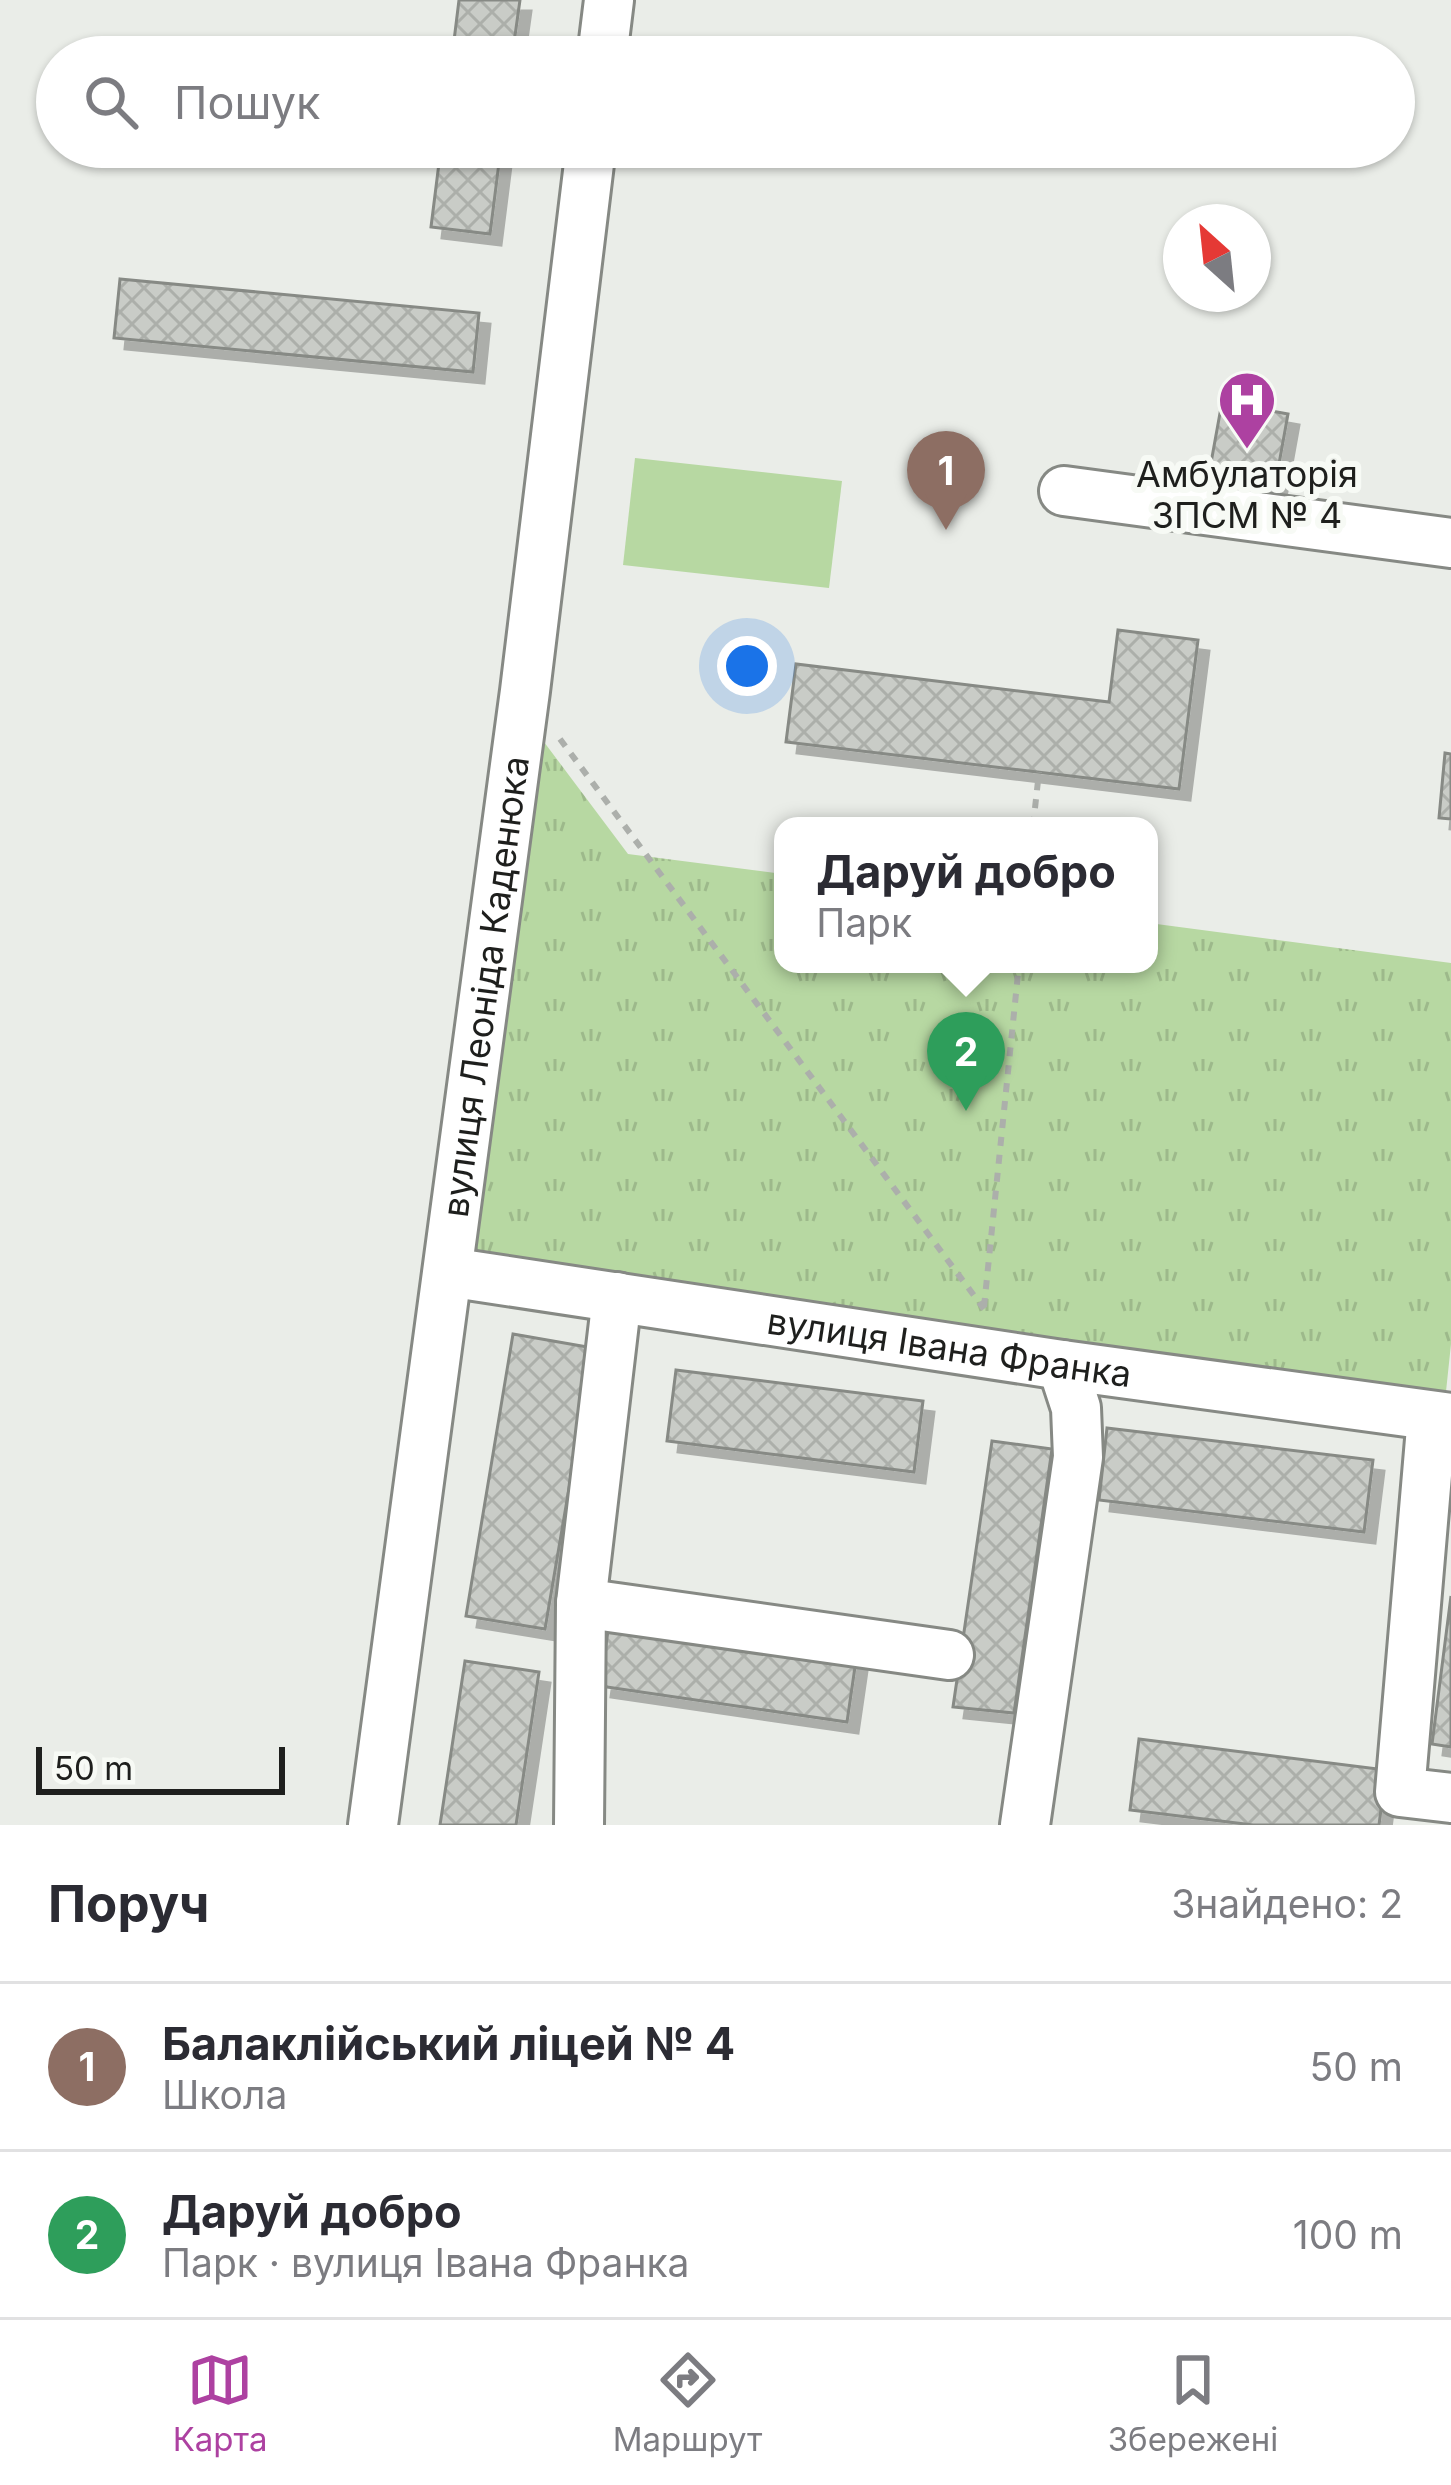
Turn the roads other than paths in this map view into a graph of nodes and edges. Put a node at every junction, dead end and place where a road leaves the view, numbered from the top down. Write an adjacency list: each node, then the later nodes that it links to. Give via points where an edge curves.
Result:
1 (609, 0): 2 (street)
2 (605, 36)
3 (588, 168): 6 (street, вулиця Леоніда Каденюка)
4 (1064, 491): 5 (street)
5 (1451, 543)
6 (448, 1271): 7 (street, вулиця Івана Франка); 14 (street, вулиця Леоніда Каденюка)
7 (617, 1297): 8 (street, вулиця Івана Франка); 10 (street)
8 (1062, 1365): 9 (street, вулиця Івана Франка); 16 (street, via 1076,1408 1078,1457)
9 (1442, 1417): 13 (street)
10 (581, 1603): 11 (street); 15 (street)
11 (949, 1655)
12 (1451, 1798): 13 (street)
13 (1398, 1808)
14 (373, 1825)
15 (579, 1825)
16 (1025, 1825)

